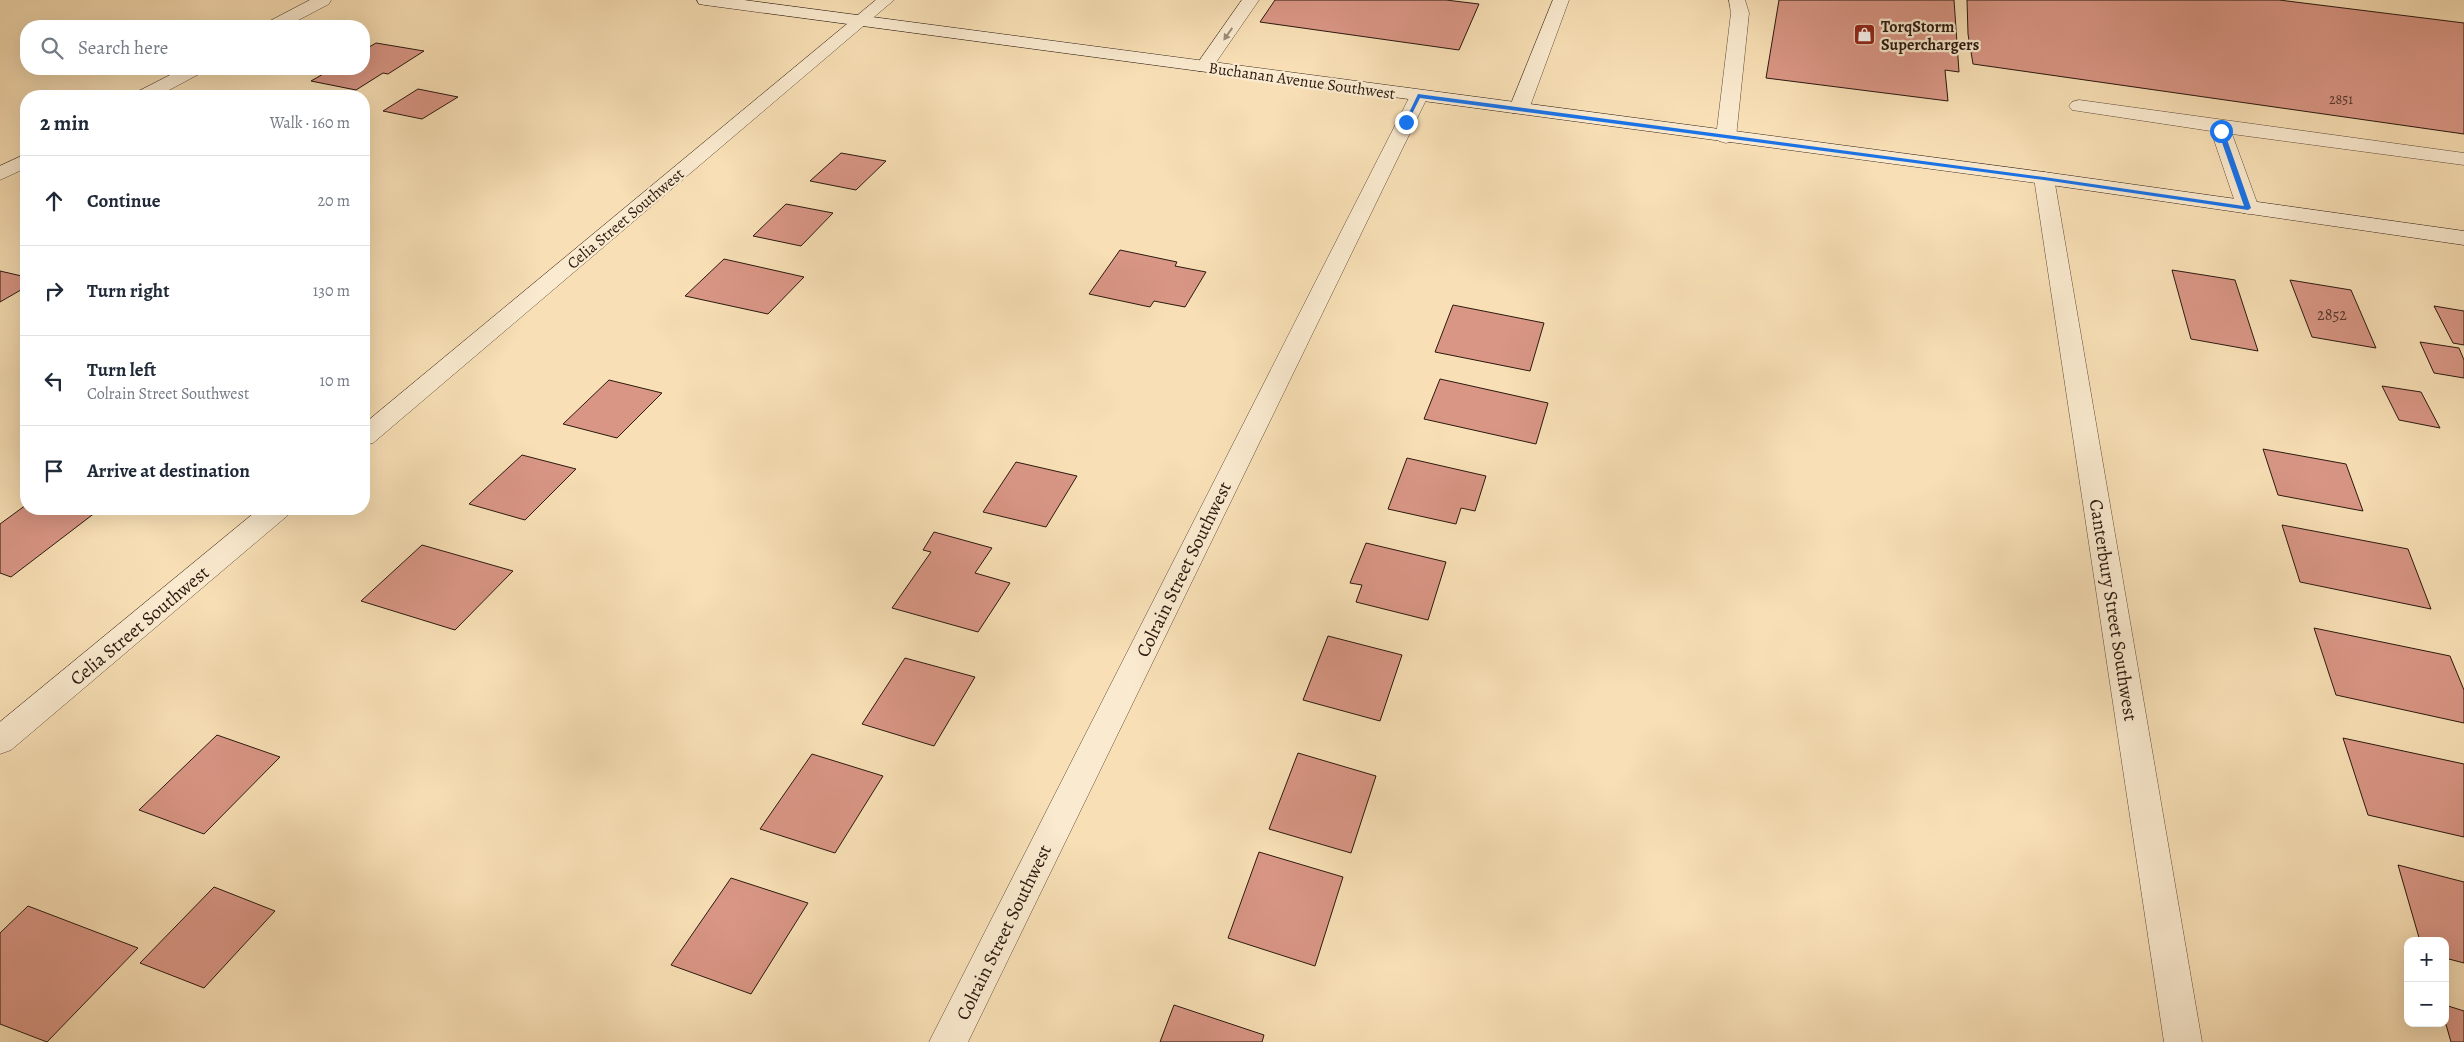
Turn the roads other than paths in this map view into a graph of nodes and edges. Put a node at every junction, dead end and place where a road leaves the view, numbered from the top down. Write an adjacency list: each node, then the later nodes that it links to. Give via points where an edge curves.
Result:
1 (323, 0): 7 (street)
2 (705, 0): 8 (street, Buchanan Avenue Southwest)
3 (886, 0): 8 (street, Celia Street Southwest)
4 (1251, 0): 9 (street, one-way to 9)
5 (1561, 0): 14 (street)
6 (1737, 0): 16 (street, via 1740,12)
7 (285, 20)
8 (860, 22): 9 (street, Buchanan Avenue Southwest); 23 (street, Celia Street Southwest)
9 (1204, 67): 12 (street, Buchanan Avenue Southwest)
10 (184, 75): 11 (street)
11 (155, 90)
12 (1418, 96): 14 (street, Buchanan Avenue Southwest); 26 (street, Colrain Street Southwest)
13 (2079, 106): 15 (street)
14 (1519, 109): 16 (street, Buchanan Avenue Southwest)
15 (2226, 127): 17 (street); 21 (street, via 2221,131)
16 (1726, 137): 20 (street, Buchanan Avenue Southwest)
17 (2462, 161)
18 (20, 163): 19 (street)
19 (0, 174)
20 (2044, 178): 21 (street, Buchanan Avenue Southwest); 27 (street, Canterbury Street Southwest)
21 (2248, 208): 22 (street, Buchanan Avenue Southwest)
22 (2464, 238)
23 (370, 432)
24 (270, 515): 25 (street, Celia Street Southwest)
25 (0, 741)
26 (948, 1042)
27 (2183, 1042)

